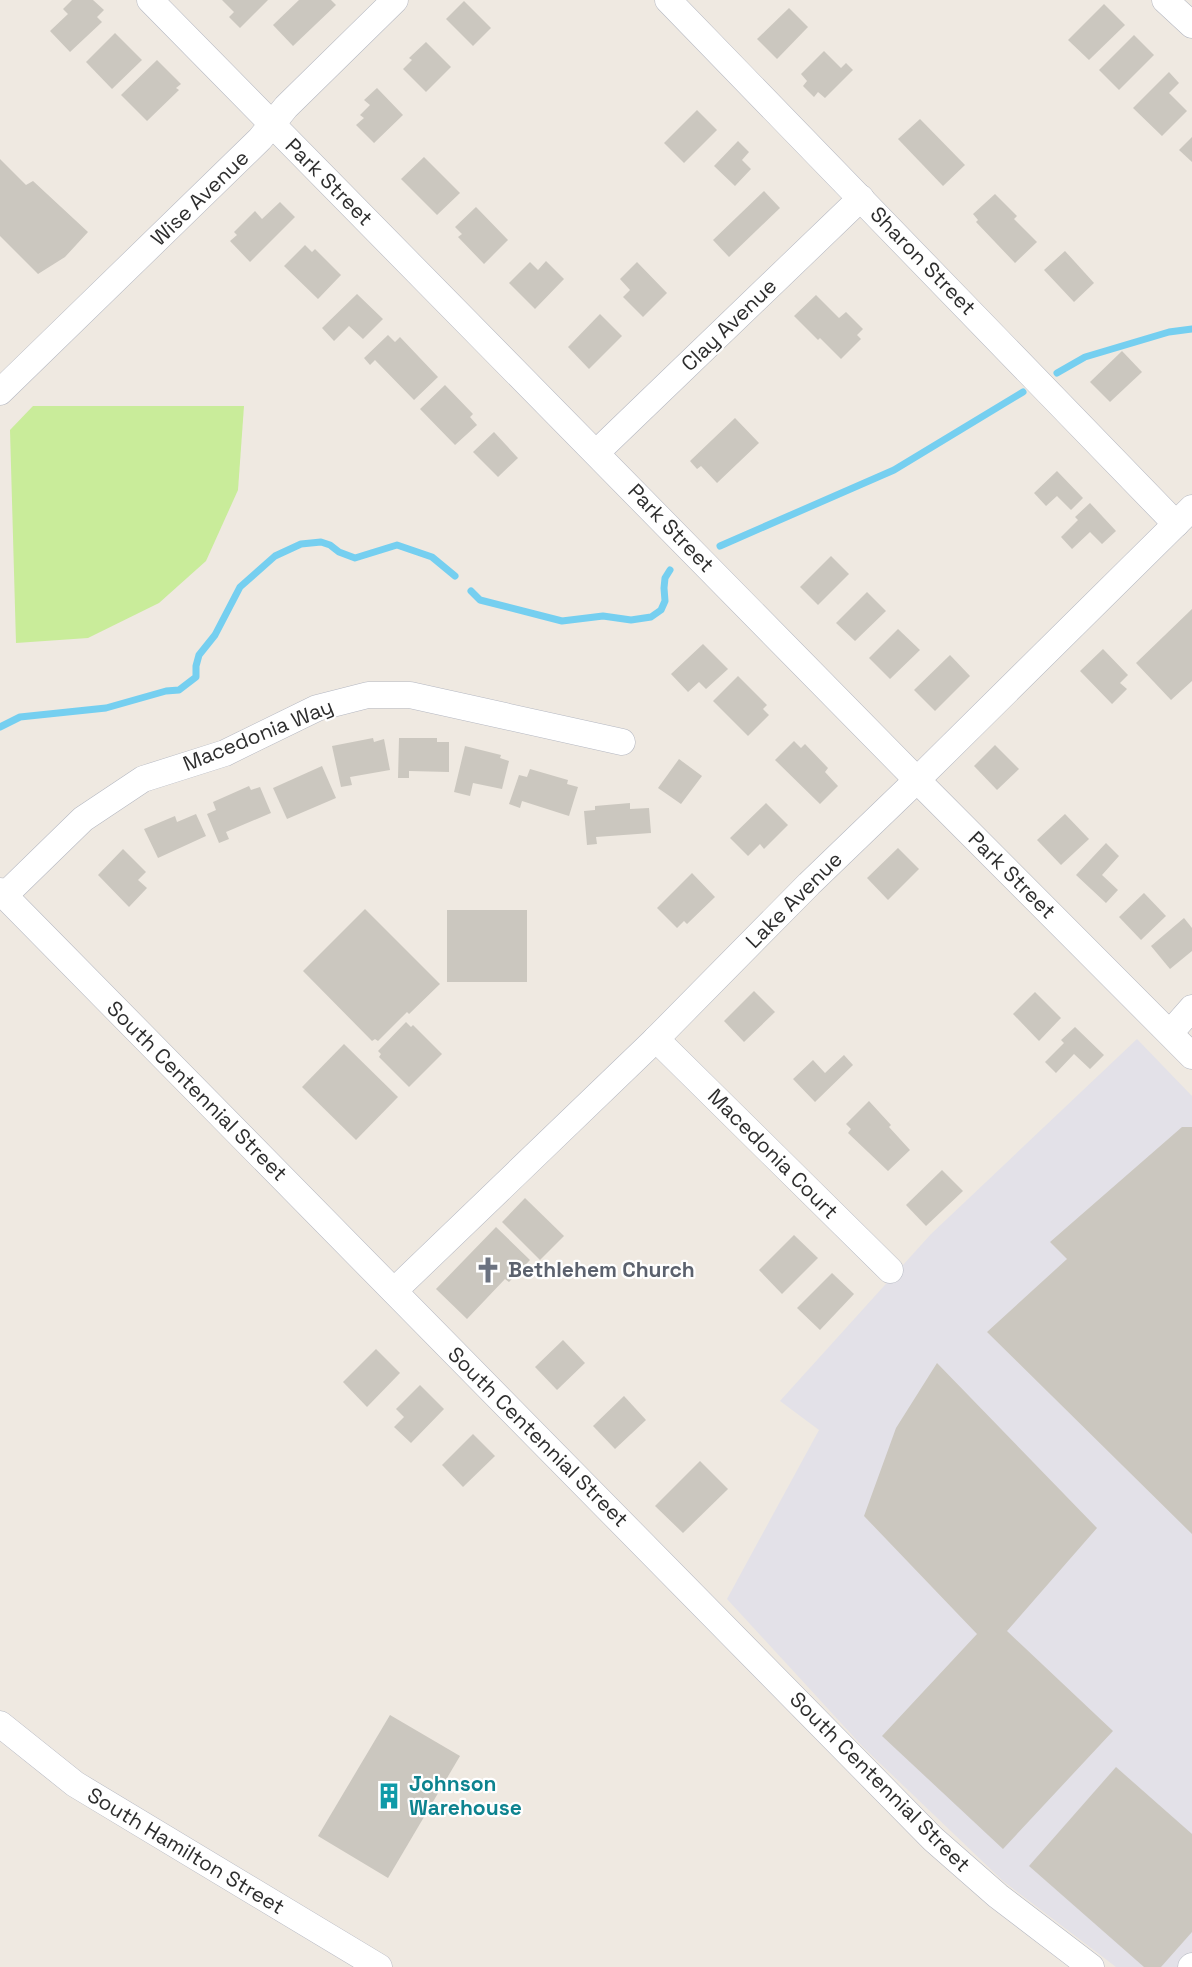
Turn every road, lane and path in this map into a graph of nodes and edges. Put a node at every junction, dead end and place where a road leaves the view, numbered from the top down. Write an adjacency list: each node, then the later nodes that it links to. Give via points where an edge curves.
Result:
1 (150, 0): 6 (street, Park Street)
2 (395, 0): 6 (street, Wise Avenue)
3 (668, 0): 7 (street, Sharon Street)
4 (1165, 0): 5 (street)
5 (1192, 25)
6 (272, 124): 8 (street, Wise Avenue); 9 (street, Park Street)
7 (861, 198): 9 (street, Clay Avenue); 10 (street, Sharon Street)
8 (3, 382)
9 (597, 452): 12 (street, Park Street)
10 (1184, 516): 12 (street, Lake Avenue)
11 (622, 742): 13 (street, Macedonia Way, via 410,695 368,695 317,708 225,753 143,779 83,819)
12 (917, 780): 15 (street, Park Street); 16 (street, Lake Avenue)
13 (2, 893): 19 (street, South Centennial Street)
14 (1192, 1008): 15 (street)
15 (1170, 1034): 17 (street, Park Street)
16 (656, 1039): 18 (street, Macedonia Court); 19 (street, Lake Avenue)
17 (1192, 1056)
18 (890, 1270)
19 (394, 1291): 22 (street, South Centennial Street, via 933,1839 998,1896)
20 (0, 1724): 21 (street, South Hamilton Street, via 75,1784)
21 (379, 1967)
22 (1091, 1967)

